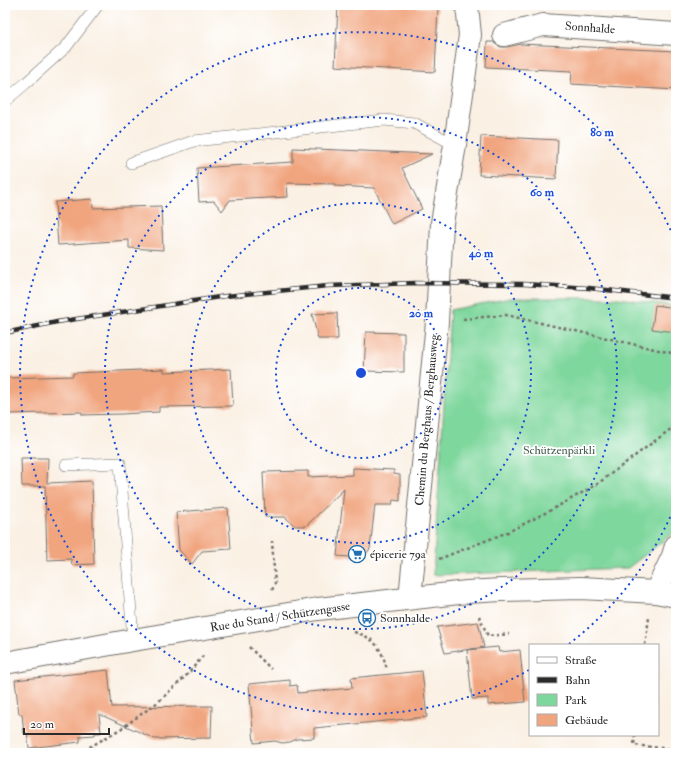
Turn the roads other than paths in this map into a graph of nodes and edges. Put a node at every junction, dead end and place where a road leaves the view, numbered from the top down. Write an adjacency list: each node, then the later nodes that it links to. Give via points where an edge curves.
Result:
1 (98, 5): 5 (lane, via 66,47)
2 (468, 5): 6 (street, Chemin du Berghaus / Berghausweg, via 470,34)
3 (676, 34): 4 (street, Sonnhalde, via 543,25)
4 (504, 35)
5 (5, 101)
6 (455, 145): 7 (lane, via 414,123 384,120 194,141); 11 (street, Chemin du Berghaus / Berghausweg, via 442,222 437,322)
7 (131, 163)
8 (66, 465): 12 (lane, via 120,463)
9 (676, 546): 10 (street)
10 (666, 594): 11 (street, Rue du Stand / Schützengasse, via 581,588 501,590)
11 (410, 598): 12 (street, Rue du Stand / Schützengasse, via 318,609)
12 (133, 640): 13 (street, Rue du Stand / Schützengasse)
13 (5, 663)

